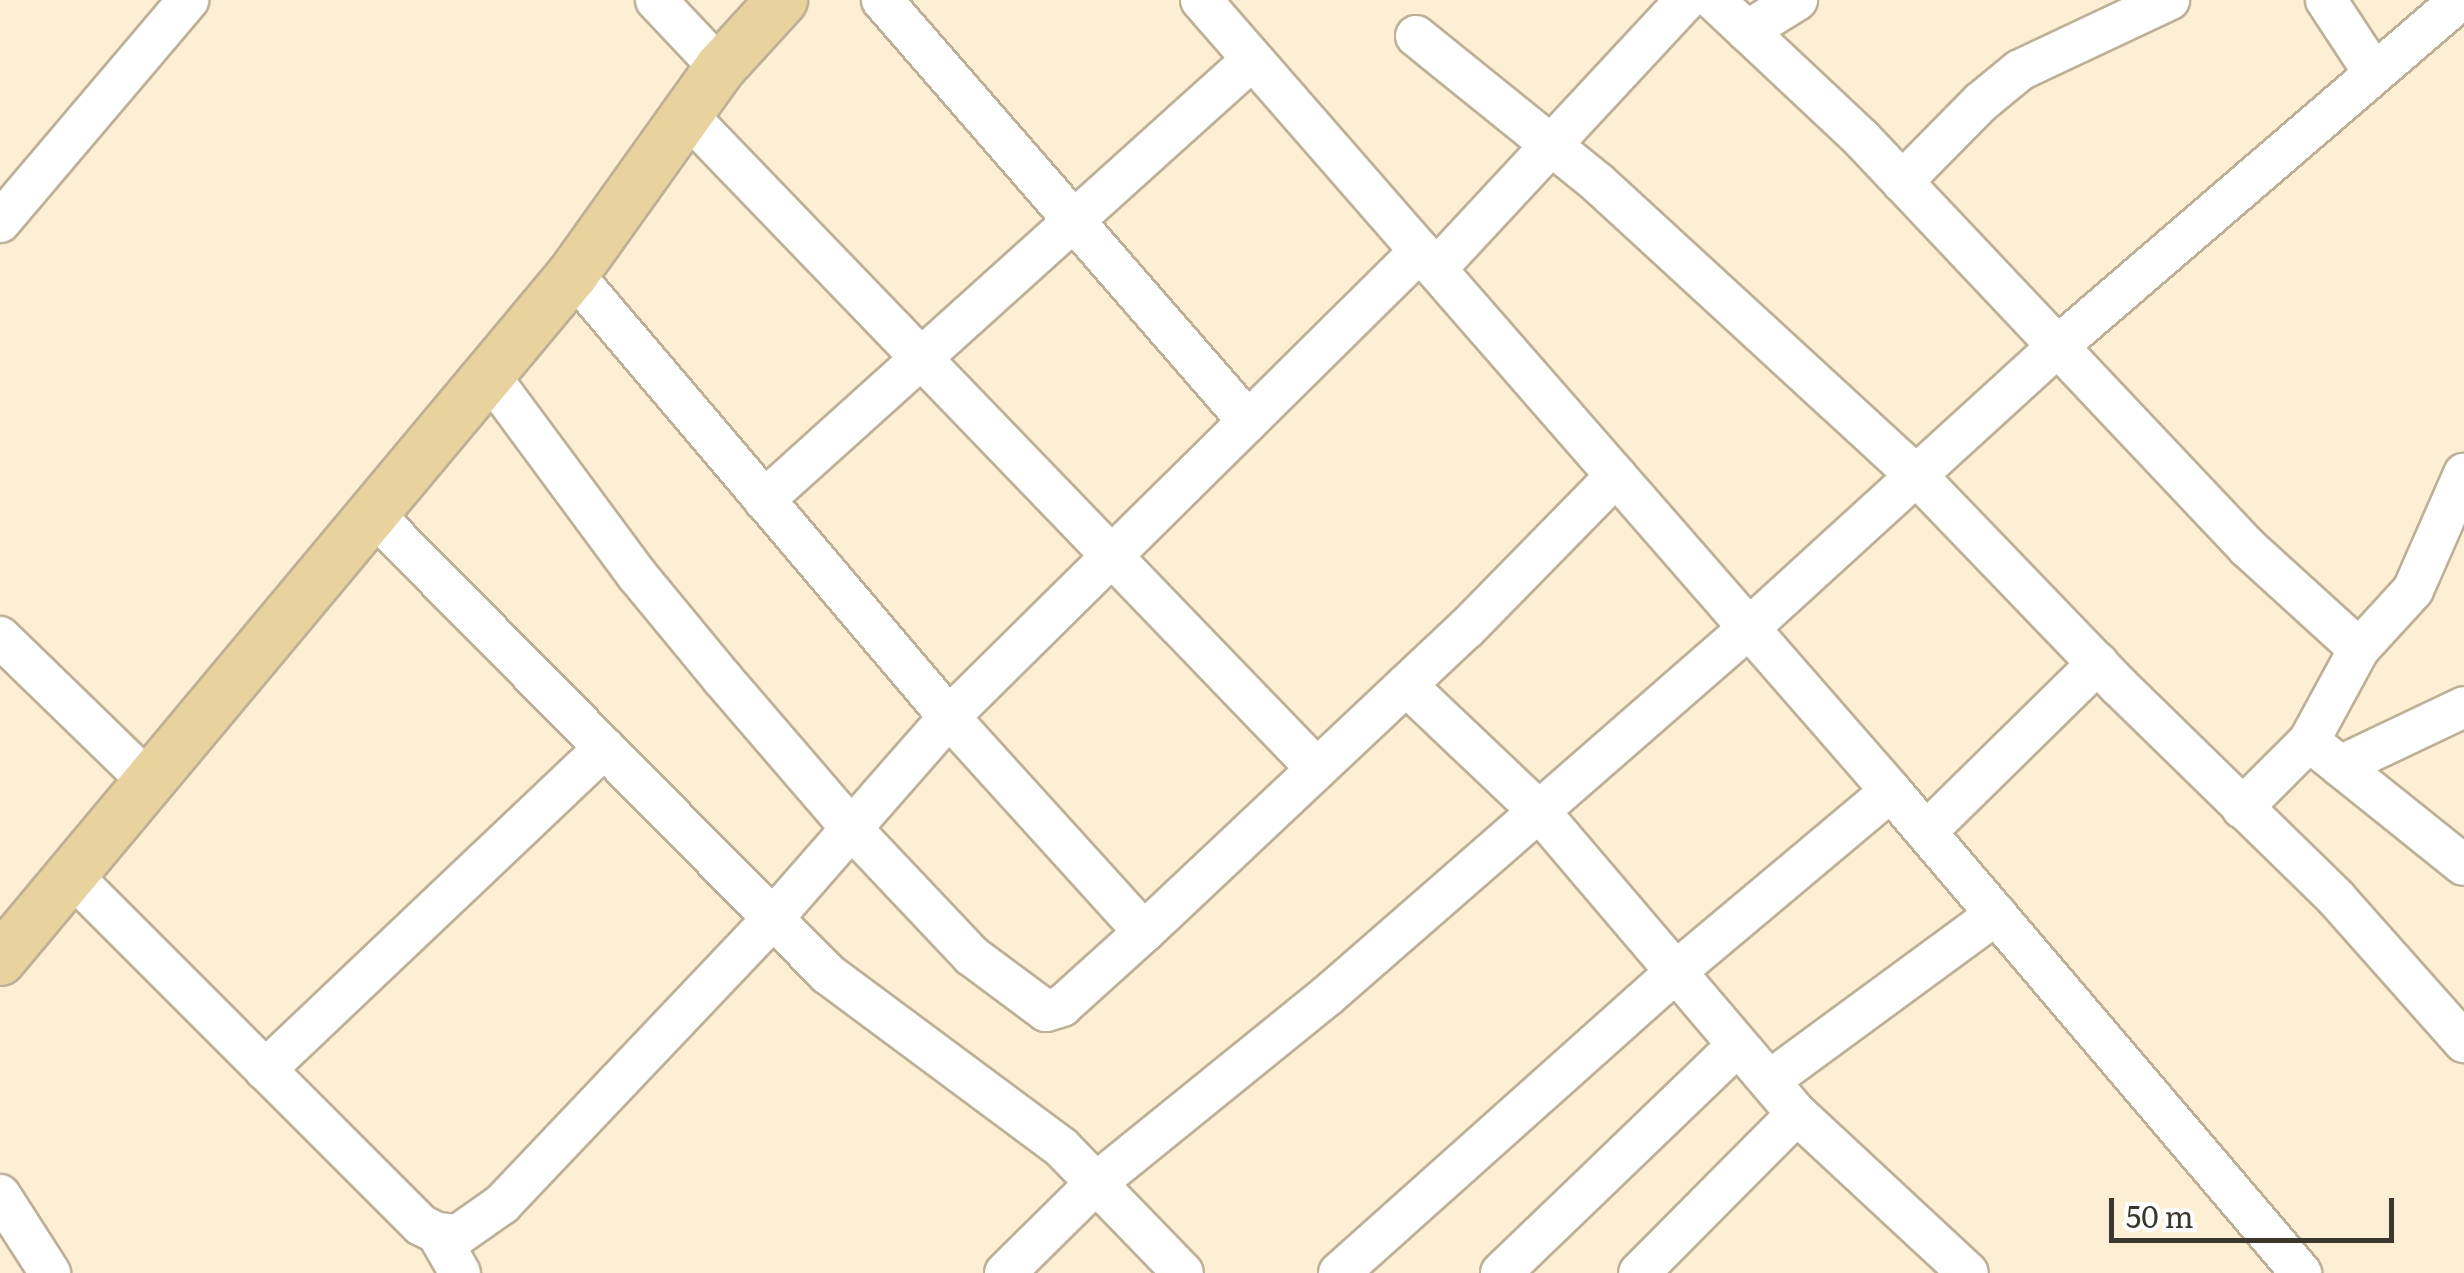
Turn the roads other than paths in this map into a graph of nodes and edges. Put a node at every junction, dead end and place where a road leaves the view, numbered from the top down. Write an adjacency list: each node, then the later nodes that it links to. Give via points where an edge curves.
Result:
1 (188, 0): 21 (street)
2 (656, 0): 15 (street)
3 (782, 0): 15 (main road)
4 (882, 0): 20 (street)
5 (1200, 0): 14 (street)
6 (1686, 0): 18 (street)
7 (1714, 0): 12 (street)
8 (1797, 0): 12 (street)
9 (2169, 0): 19 (street, via 2020,70)
10 (2326, 0): 16 (street)
11 (2460, 0): 16 (street)
12 (1747, 31): 19 (street)
13 (1416, 36): 18 (street)
14 (1252, 60): 20 (street); 22 (street)
15 (720, 68): 17 (main road)
16 (2374, 73): 24 (street)
17 (687, 115): 23 (main road); 25 (street)
18 (1550, 144): 22 (street); 29 (street)
19 (1902, 182): 24 (street)
20 (1072, 218): 25 (street); 27 (street)
21 (0, 222)
22 (1428, 260): 27 (street); 30 (street)
23 (573, 274): 26 (main road); 31 (street)
24 (2058, 346): 29 (street); 36 (street, via 2248,548)
25 (921, 355): 31 (street); 33 (street)
26 (489, 375): 32 (main road); 48 (street, via 637,575)
27 (1248, 421): 33 (street)
28 (2464, 474): 36 (street, via 2413,590)
29 (1916, 475): 34 (street); 37 (street)
30 (1616, 476): 34 (street); 38 (street)
31 (764, 500): 40 (street)
32 (373, 514): 41 (street); 44 (main road)
33 (1114, 553): 40 (street); 43 (street)
34 (1749, 628): 45 (street); 47 (street)
35 (0, 637): 44 (street)
36 (2359, 649): 42 (street)
37 (2098, 663): 46 (street); 49 (street)
38 (1406, 685): 43 (street); 47 (street)
39 (2464, 707): 42 (street)
40 (949, 717): 48 (street); 54 (street)
41 (604, 748): 53 (street); 59 (street)
42 (2324, 753): 46 (street); 50 (street)
43 (1318, 769): 54 (street)
44 (149, 782): 51 (main road)
45 (1891, 790): 49 (street); 56 (street)
46 (2242, 808): 57 (street, via 2336,898)
47 (1539, 812): 56 (street); 62 (street)
48 (851, 828): 53 (street); 54 (street, via 972,956 1046,1011 1062,1006)
49 (1926, 832): 52 (street)
50 (2464, 865)
51 (70, 876): 55 (main road); 59 (street)
52 (1996, 914): 60 (street); 73 (street)
53 (772, 918): 62 (street, via 828,974 1061,1147); 64 (street, via 502,1204 458,1234)
54 (1144, 932)
55 (0, 960)
56 (1674, 973): 58 (street); 69 (street)
57 (2464, 1042)
58 (1738, 1046): 60 (street); 70 (street)
59 (265, 1070): 64 (street, via 383,1189)
60 (1769, 1081): 61 (street)
61 (1797, 1114): 71 (street); 72 (street)
62 (1096, 1184): 67 (street); 68 (street)
63 (0, 1195): 65 (street)
64 (437, 1233): 66 (street)
65 (50, 1273)
66 (460, 1273)
67 (1005, 1273)
68 (1183, 1273)
69 (1339, 1273)
70 (1500, 1273)
71 (1640, 1273)
72 (1968, 1273)
73 (2300, 1273)

